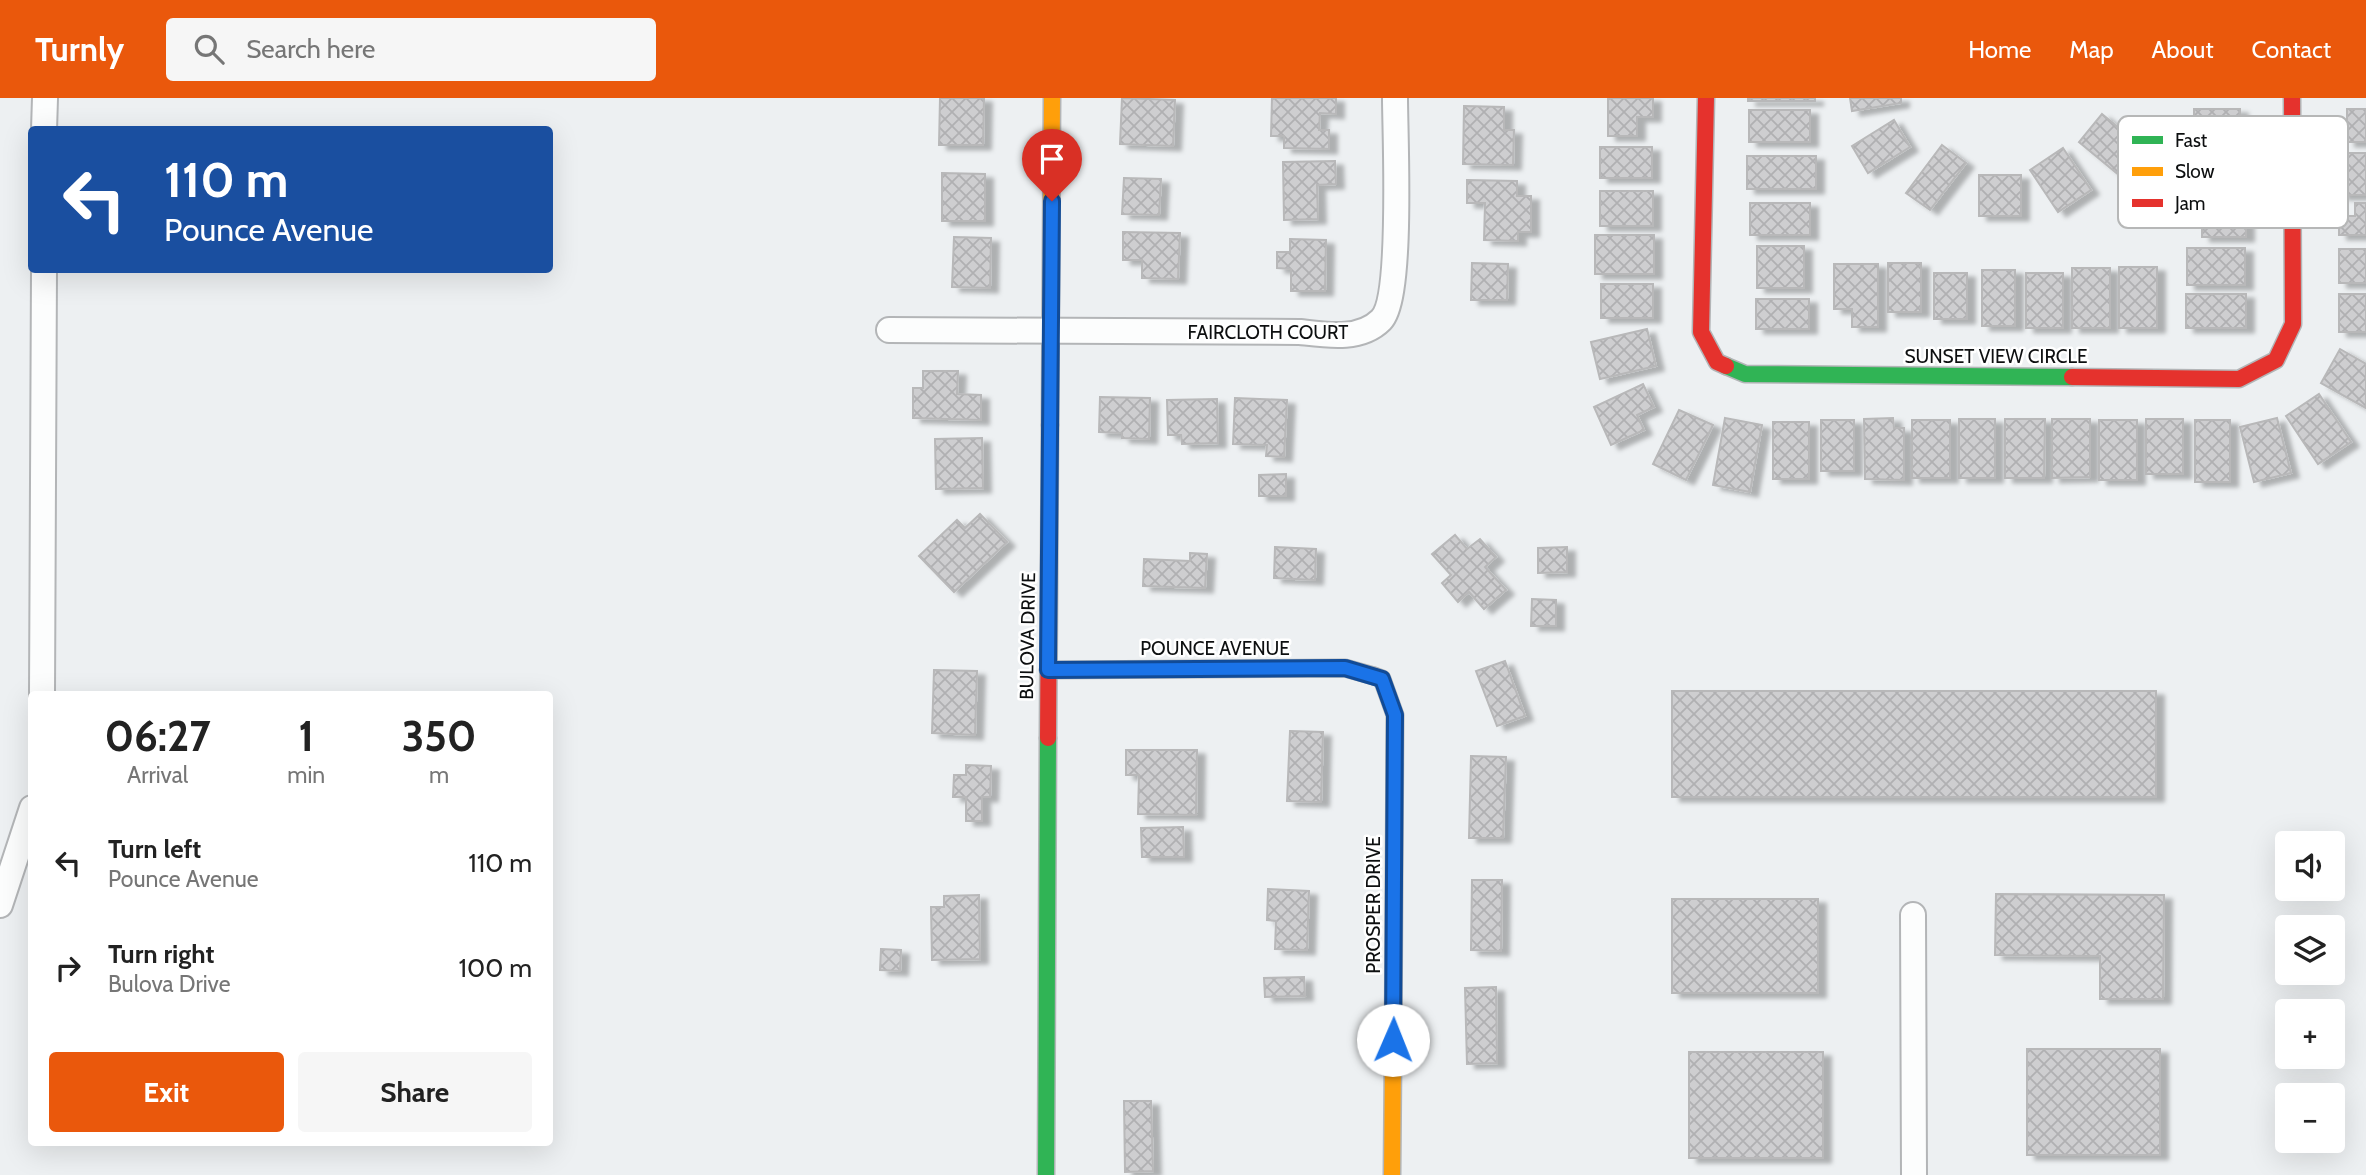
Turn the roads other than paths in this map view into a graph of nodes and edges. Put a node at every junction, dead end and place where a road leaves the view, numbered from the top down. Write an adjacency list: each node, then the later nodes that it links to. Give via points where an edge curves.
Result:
1 (44, 98): 7 (street)
2 (1052, 98): 11 (street, BULOVA DRIVE)
3 (1395, 98): 11 (street, FAIRCLOTH COURT, via 1394,281 1382,319 1363,332 1336,336)
4 (1706, 98): 8 (street, SUNSET VIEW CIRCLE, via 1701,332 1717,362 1745,374 2239,379 2276,360 2292,324)
5 (2292, 98): 6 (street, SUNSET VIEW CIRCLE)
6 (2292, 116)
7 (44, 126)
8 (2292, 228)
9 (44, 273): 14 (street)
10 (889, 330): 11 (street, FAIRCLOTH COURT)
11 (1052, 331): 12 (street, BULOVA DRIVE)
12 (1048, 670): 13 (street, POUNCE AVENUE, via 1345,668); 18 (street, BULOVA DRIVE)
13 (1382, 679): 19 (street, PROSPER DRIVE, via 1395,715)
14 (42, 691)
15 (28, 820): 16 (street)
16 (0, 905)
17 (1913, 915): 20 (street)
18 (1046, 1175)
19 (1392, 1175)
20 (1914, 1175)

